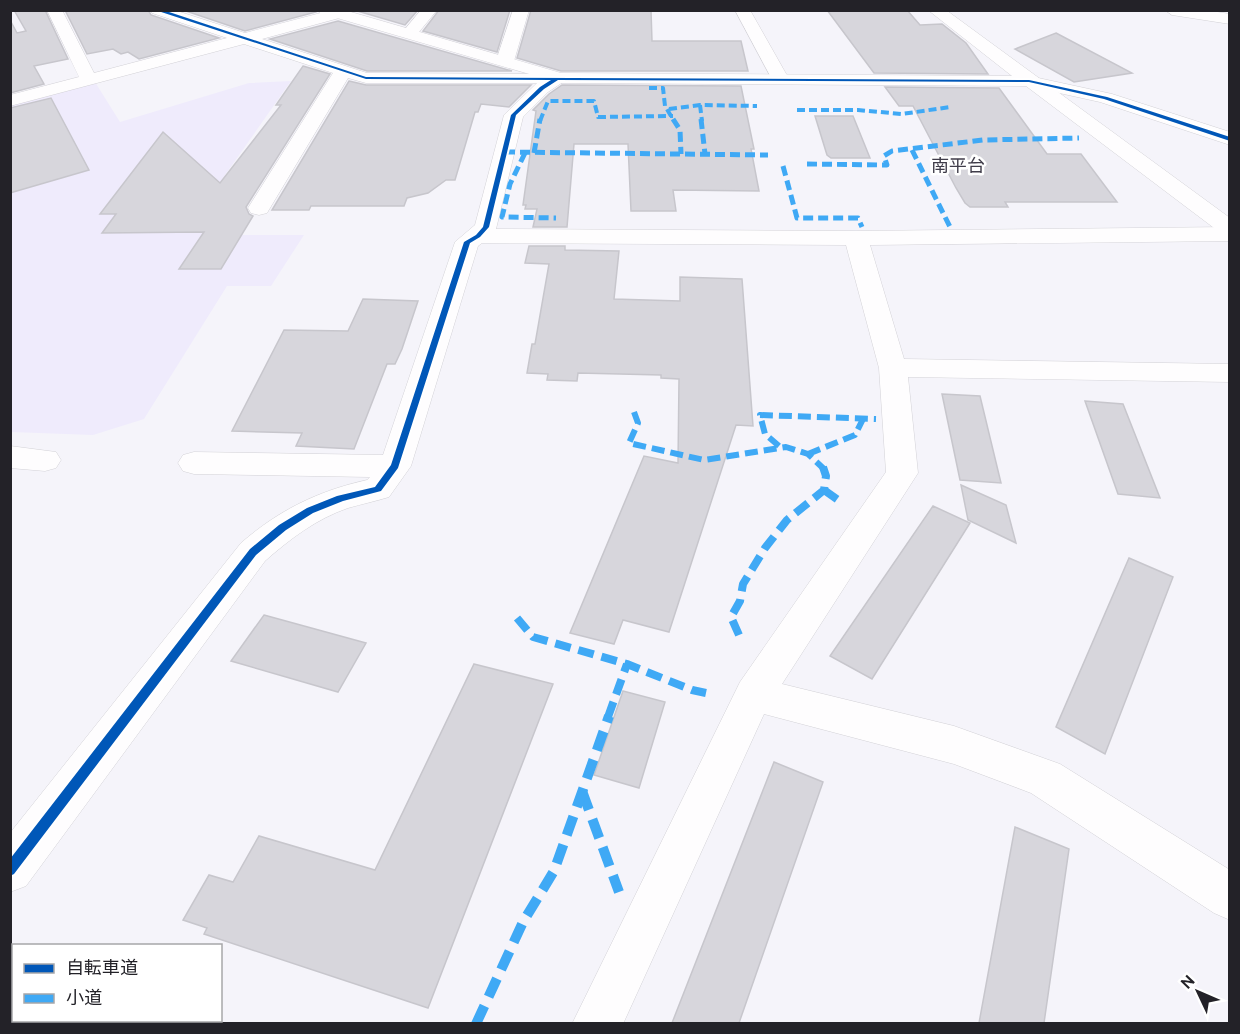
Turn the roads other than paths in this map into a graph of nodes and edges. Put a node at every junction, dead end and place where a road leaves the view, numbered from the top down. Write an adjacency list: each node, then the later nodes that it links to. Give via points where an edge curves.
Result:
1 (54, 10): 16 (street)
2 (157, 10): 11 (street)
3 (430, 10): 10 (street)
4 (521, 10): 12 (street)
5 (742, 10): 15 (street)
6 (935, 10): 17 (street)
7 (1172, 10): 9 (street)
8 (335, 12): 10 (street); 11 (street)
9 (1230, 19)
10 (409, 34): 12 (street)
11 (245, 39): 13 (street); 16 (street)
12 (505, 61): 14 (street)
13 (344, 70): 14 (street, via 366,78); 20 (street)
14 (560, 78): 15 (street); 23 (street, via 542,88 514,115 489,217)
15 (780, 79): 17 (street)
16 (89, 80): 18 (street)
17 (1029, 81): 19 (street, via 1095,95); 21 (street)
18 (10, 101)
19 (1230, 139)
20 (259, 208)
21 (1230, 229)
22 (1230, 234): 24 (street)
23 (478, 236): 24 (street); 30 (street, via 466,242)
24 (856, 238): 25 (street)
25 (893, 369): 26 (street); 31 (street, via 902,473)
26 (1230, 373)
27 (10, 457): 28 (street)
28 (45, 460)
29 (194, 463): 30 (street)
30 (395, 466): 32 (street, via 378,489 339,497 309,510 281,526 253,552)
31 (754, 694): 33 (street, via 954,745 1045,778); 34 (street)
32 (10, 870)
33 (1230, 897)
34 (597, 1023)

